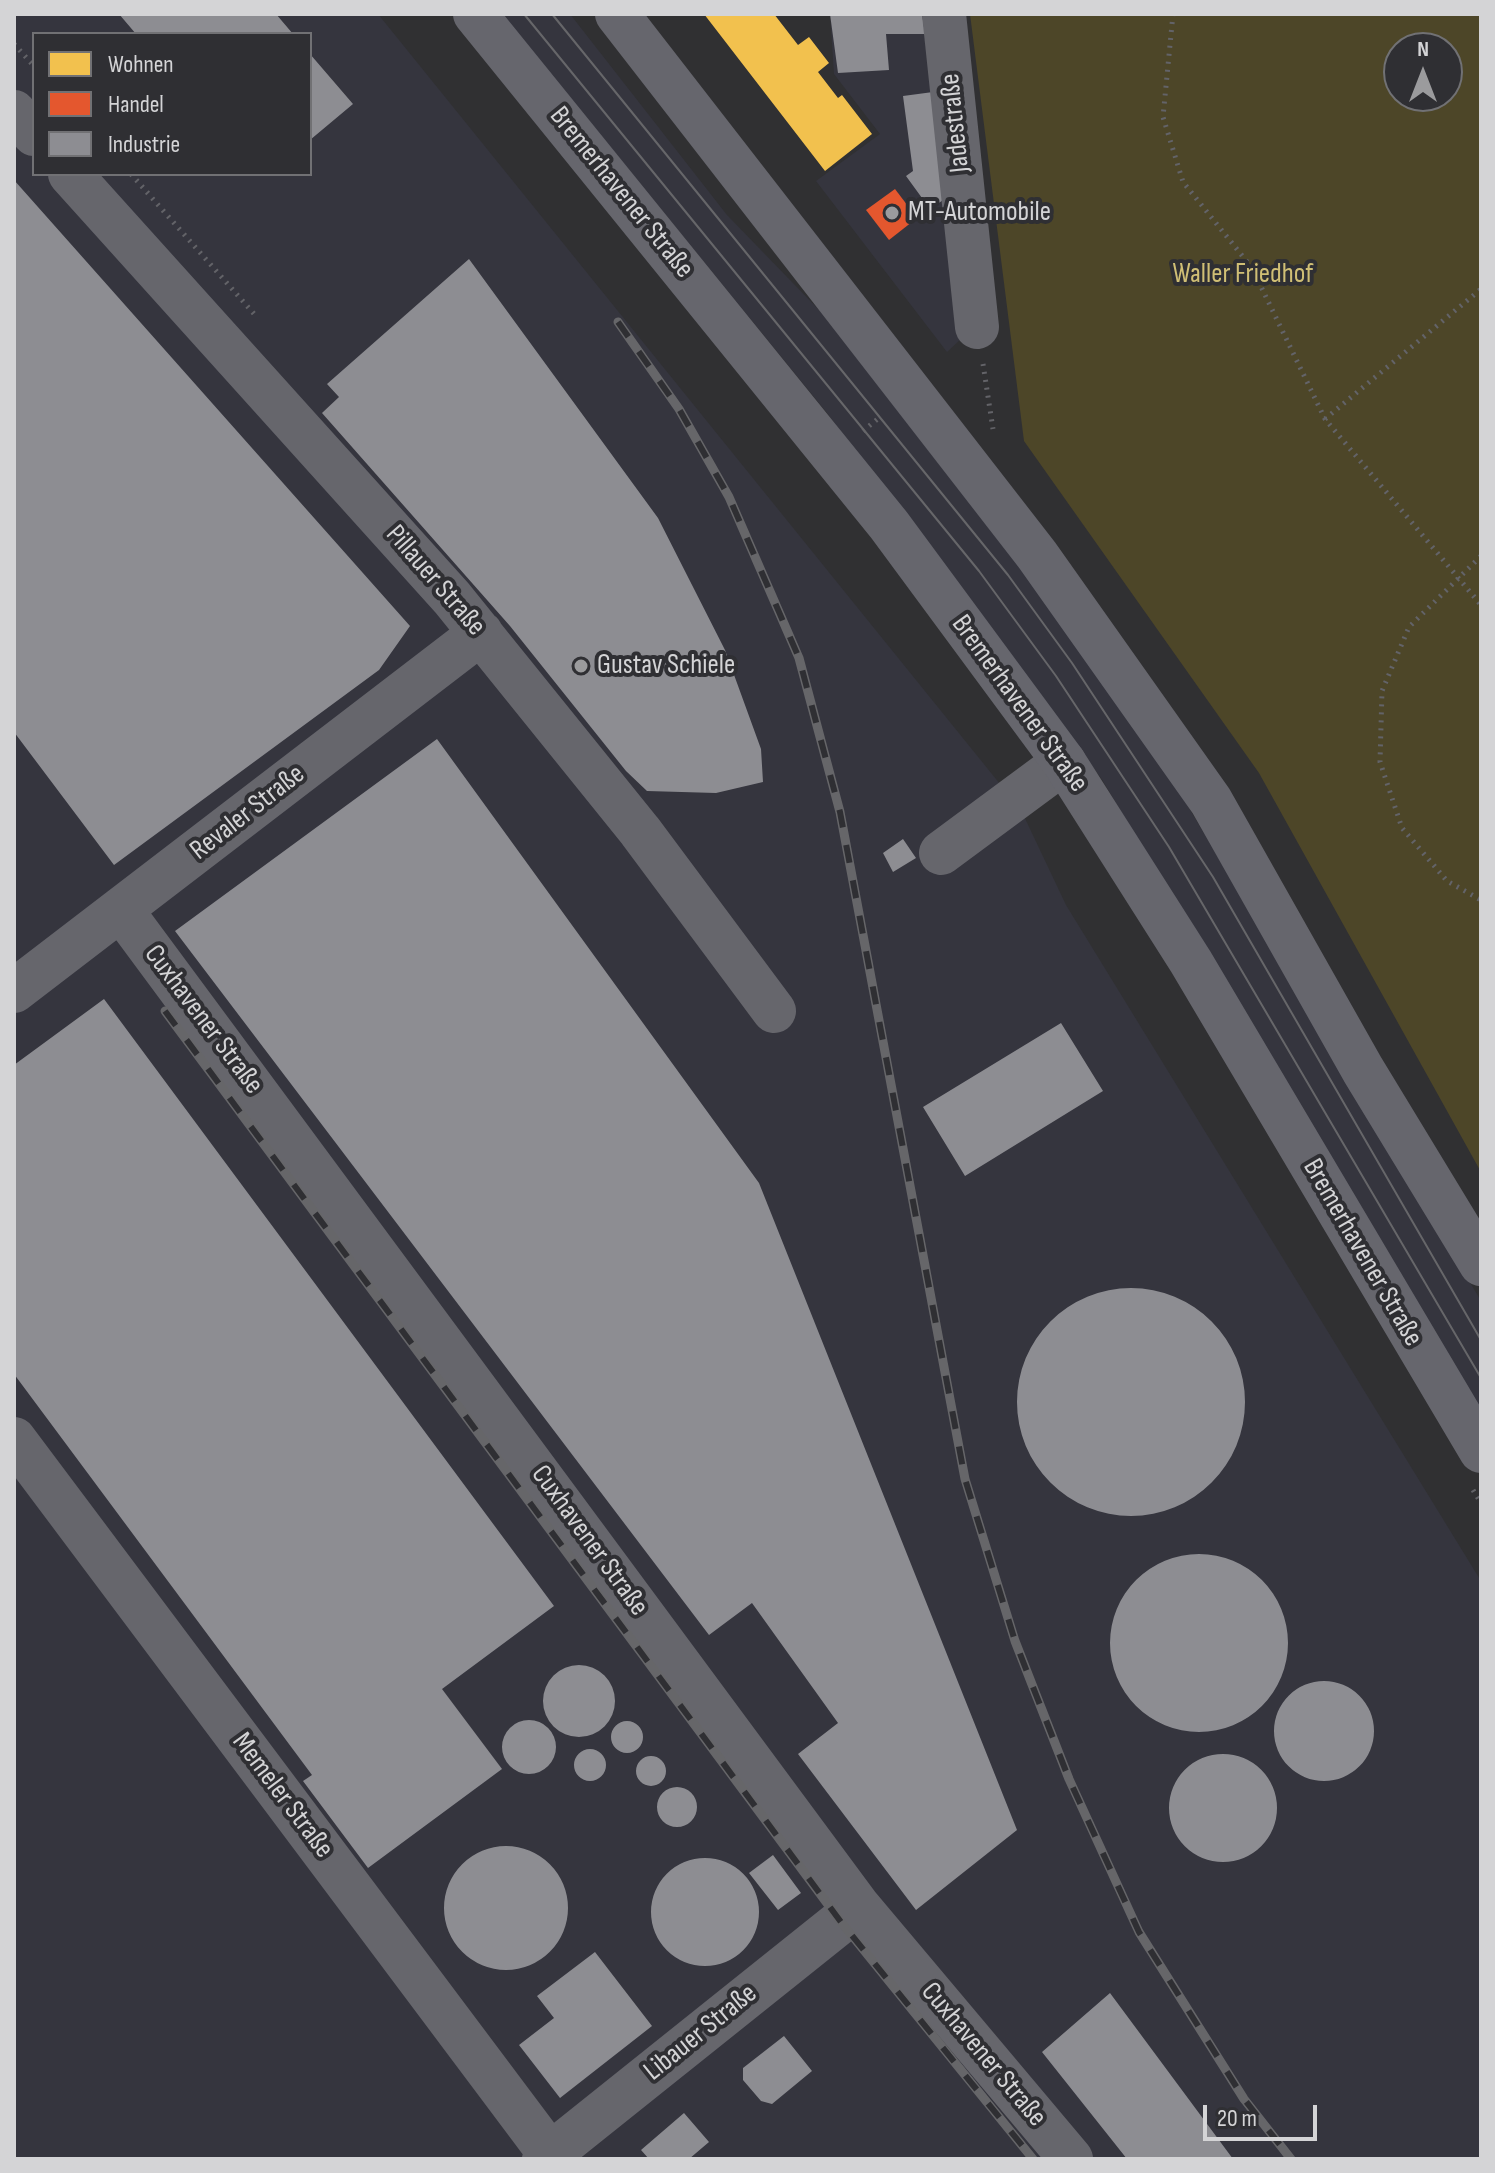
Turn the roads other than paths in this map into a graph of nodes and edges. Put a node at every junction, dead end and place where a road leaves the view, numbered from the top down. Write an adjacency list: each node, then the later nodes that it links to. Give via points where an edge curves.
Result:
1 (475, 14): 9 (main road, Bremerhavener Straße, via 889,525)
2 (617, 14): 14 (main road, via 1037,555 1211,801 1363,1070)
3 (944, 14): 7 (street, Jadestraße)
4 (14, 112): 5 (street)
5 (32, 132)
6 (72, 176): 8 (street, Pillauer Straße)
7 (977, 327)
8 (481, 633): 11 (street, Revaler Straße); 13 (street, Pillauer Straße, via 640,831)
9 (1064, 762): 10 (street); 16 (main road, Bremerhavener Straße, via 1191,962)
10 (941, 853)
11 (122, 911): 12 (street, Revaler Straße); 17 (street, Cuxhavener Straße)
12 (14, 991)
13 (774, 1011)
14 (1481, 1264)
15 (14, 1439): 18 (street, Memeler Straße)
16 (1481, 1451)
17 (859, 1907): 18 (street, Libauer Straße); 19 (street, Cuxhavener Straße)
18 (547, 2156)
19 (1071, 2159)

